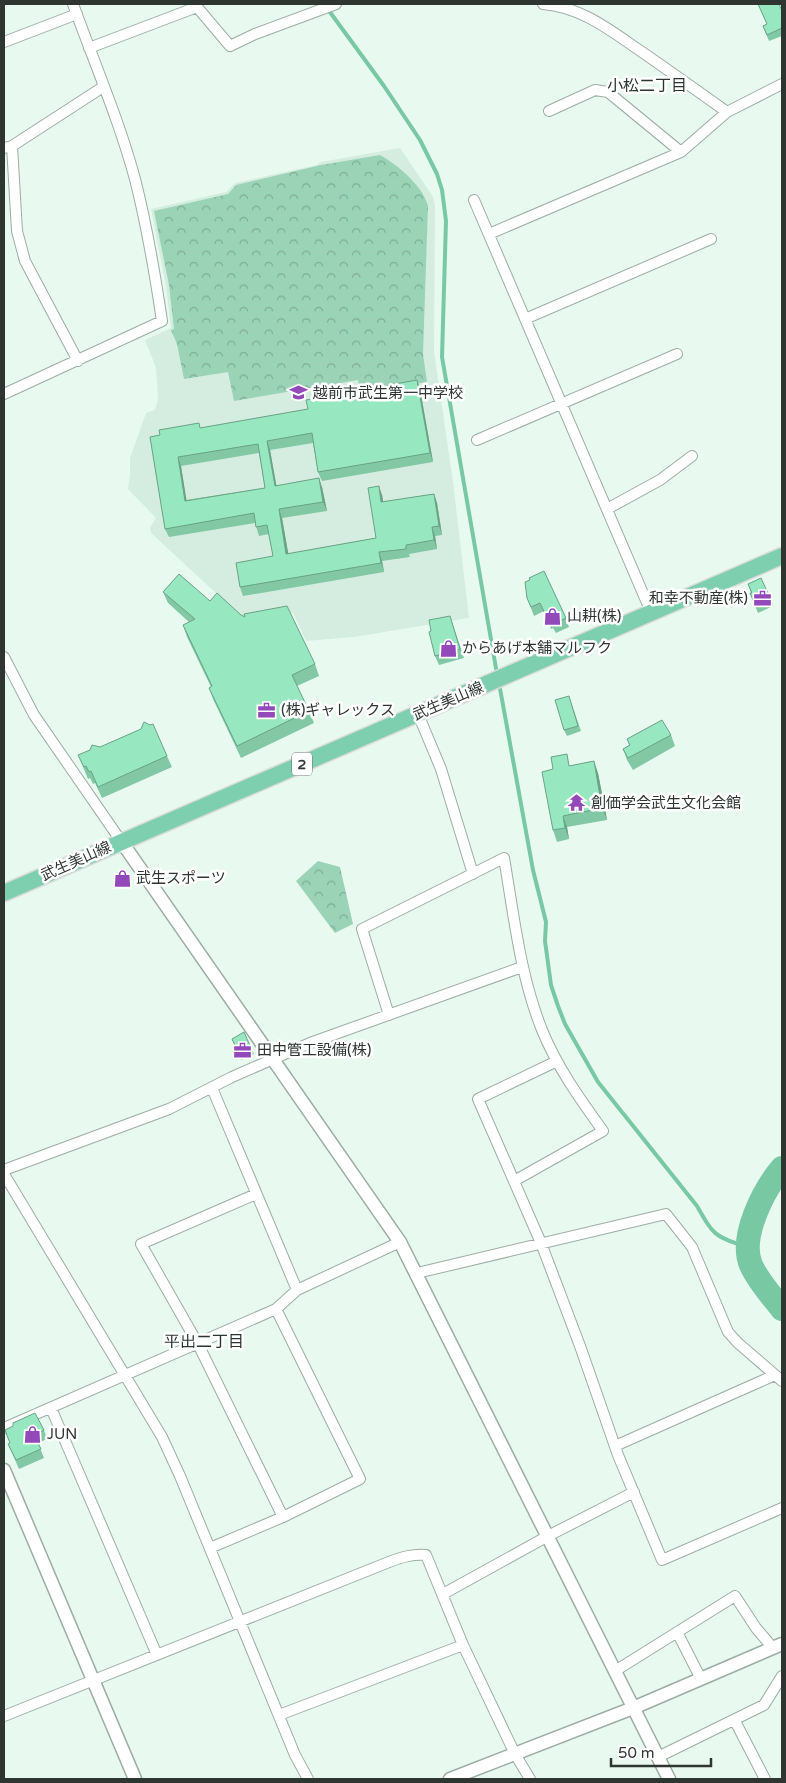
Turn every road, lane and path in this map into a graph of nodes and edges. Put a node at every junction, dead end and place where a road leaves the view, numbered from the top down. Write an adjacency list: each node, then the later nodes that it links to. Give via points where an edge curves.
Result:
1 (336, 4): 3 (street, via 230,46)
2 (543, 4): 10 (street, via 560,5 611,31)
3 (196, 5): 6 (street)
4 (75, 9): 5 (street); 6 (street)
5 (4, 42)
6 (89, 48): 8 (street)
7 (782, 84): 10 (street)
8 (103, 87): 11 (street); 18 (street, via 135,180 162,321)
9 (549, 110): 12 (street, via 594,90 608,92)
10 (727, 112): 12 (street)
11 (8, 147): 18 (street, via 17,231 25,261)
12 (681, 152): 14 (street)
13 (474, 200): 14 (street)
14 (489, 234): 16 (street)
15 (711, 239): 16 (street)
16 (526, 319): 20 (street)
17 (677, 354): 20 (street)
18 (78, 360): 19 (street)
19 (4, 394)
20 (562, 404): 21 (street); 23 (street)
21 (477, 440)
22 (692, 456): 23 (street, via 660,480)
23 (607, 509): 25 (street)
24 (782, 556): 25 (main road, 武生美山線 / 2)
25 (651, 612): 27 (main road, 武生美山線 / 2)
26 (4, 657): 28 (street, via 34,715)
27 (418, 714): 28 (main road, 武生美山線 / 2); 29 (street, via 441,769)
28 (121, 841): 30 (main road, 武生美山線 / 2); 33 (street)
29 (472, 874): 31 (street, via 504,858); 32 (street, via 362,929)
30 (4, 894)
31 (522, 967): 32 (street); 34 (street, via 542,1028)
32 (389, 1015): 33 (street)
33 (273, 1060): 35 (street); 40 (street)
34 (557, 1061): 38 (street, via 478,1099); 38 (street, via 571,1087 603,1131)
35 (212, 1088): 36 (street, via 161,1112); 39 (street)
36 (4, 1170)
37 (4, 1174): 46 (street)
38 (514, 1181): 41 (street)
39 (256, 1194): 43 (street); 45 (street, via 141,1244)
40 (400, 1242): 42 (street); 43 (street)
41 (540, 1243): 42 (street); 47 (street, via 666,1214 692,1247 728,1332); 50 (street)
42 (417, 1273): 55 (street)
43 (297, 1290): 44 (street)
44 (276, 1309): 45 (street); 54 (street, via 360,1479)
45 (198, 1344): 46 (street); 54 (street)
46 (126, 1375): 48 (street); 56 (street, via 168,1450)
47 (779, 1378): 50 (street)
48 (51, 1408): 49 (street); 62 (street)
49 (4, 1428)
50 (615, 1446): 52 (street)
51 (4, 1470): 66 (street)
52 (634, 1492): 53 (street, via 662,1560); 55 (street)
53 (782, 1508)
54 (282, 1517): 56 (street)
55 (548, 1536): 57 (street); 63 (street)
56 (210, 1548): 58 (street)
57 (443, 1594): 58 (street, via 426,1555 418,1554 389,1562); 60 (street)
58 (240, 1621): 62 (street); 68 (street)
59 (677, 1632): 61 (street, via 735,1596 756,1628); 63 (street); 65 (street)
60 (462, 1645): 68 (street); 71 (street)
61 (777, 1646): 65 (street)
62 (157, 1656): 66 (street)
63 (615, 1671): 67 (street)
64 (782, 1676): 70 (street, via 764,1705)
65 (701, 1679): 67 (street)
66 (93, 1682): 69 (street); 73 (street)
67 (634, 1708): 71 (street); 72 (street)
68 (279, 1715): 74 (street)
69 (4, 1716)
70 (735, 1721): 72 (street); 78 (street)
71 (515, 1754): 75 (street); 76 (street)
72 (658, 1757): 77 (street)
73 (135, 1779)
74 (308, 1779)
75 (450, 1779)
76 (530, 1779)
77 (669, 1779)
78 (765, 1779)

